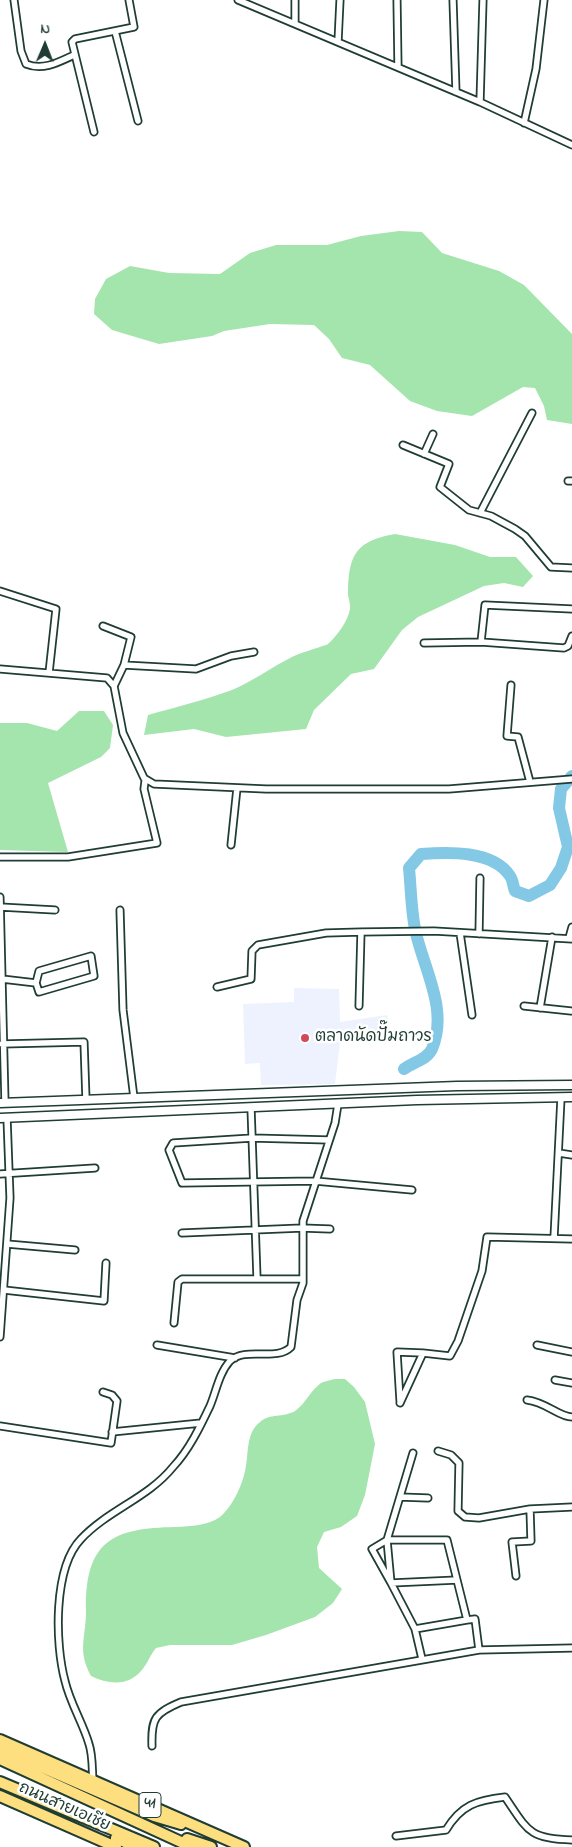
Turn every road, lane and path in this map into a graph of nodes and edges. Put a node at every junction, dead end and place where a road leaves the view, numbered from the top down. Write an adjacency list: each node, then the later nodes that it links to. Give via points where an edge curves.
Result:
1 (14, 0): 13 (street, via 21,51 26,64 40,67)
2 (129, 0): 11 (street, via 134,25)
3 (238, 0): 10 (street)
4 (295, 0): 10 (street)
5 (340, 0): 12 (street)
6 (397, 0): 14 (street)
7 (454, 0): 15 (street)
8 (483, 0): 16 (street)
9 (544, 0): 18 (street, via 536,69)
10 (295, 24): 12 (street)
11 (115, 31): 13 (street, via 75,39 72,45); 17 (street)
12 (338, 42): 14 (street)
13 (74, 55): 19 (street)
14 (398, 68): 15 (street)
15 (456, 92): 16 (street)
16 (480, 102): 18 (street)
17 (138, 121)
18 (524, 123): 20 (street)
19 (94, 132)
20 (572, 144)
21 (532, 413): 25 (street)
22 (432, 434): 24 (street)
23 (403, 445): 24 (street)
24 (424, 454): 25 (street, via 449,464 440,488 469,510)
25 (480, 513): 26 (street, via 525,536 551,567)
26 (572, 568)
27 (0, 591): 36 (street, via 56,609)
28 (572, 609): 32 (street, via 485,605)
29 (103, 626): 34 (street, via 131,637)
30 (572, 636): 32 (street, via 564,648)
31 (424, 642): 32 (street)
32 (481, 642)
33 (254, 652): 34 (street, via 231,656 196,669)
34 (124, 665): 38 (street)
35 (0, 669): 36 (street)
36 (49, 673): 38 (street, via 107,678)
37 (511, 685): 41 (street, via 507,736 518,737)
38 (114, 686): 40 (street, via 123,733)
39 (572, 779): 41 (street)
40 (145, 780): 42 (street, via 163,785); 44 (street, via 144,789 157,843 68,857)
41 (530, 782): 42 (street, via 449,789)
42 (237, 788): 43 (street)
43 (230, 845)
44 (0, 857)
45 (480, 878): 53 (street)
46 (0, 897): 47 (street)
47 (0, 907): 48 (street); 56 (street)
48 (55, 910)
49 (120, 910): 68 (street, via 123,1010)
50 (572, 927): 55 (street)
51 (360, 932): 52 (street); 59 (street, via 326,933 258,945 252,951 251,979); 60 (street)
52 (460, 934): 53 (street); 64 (street)
53 (479, 934): 54 (street)
54 (552, 937): 55 (street); 62 (street)
55 (570, 938)
56 (1, 959): 57 (street)
57 (2, 979): 58 (street); 65 (street)
58 (36, 983): 58 (street, via 38,992 94,976 91,956 38,972)
59 (217, 987)
60 (359, 1006)
61 (524, 1006): 62 (street)
62 (540, 1008): 63 (street)
63 (571, 1011)
64 (472, 1015)
65 (2, 1044): 70 (street, via 84,1042); 71 (street)
66 (572, 1085): 68 (main road)
67 (572, 1097): 69 (main road)
68 (134, 1098): 70 (main road)
69 (561, 1098): 72 (main road); 77 (street)
70 (86, 1100): 71 (main road)
71 (3, 1103)
72 (338, 1104): 73 (main road); 76 (street)
73 (251, 1108): 74 (main road); 75 (street)
74 (4, 1118): 81 (street)
75 (252, 1138): 76 (street); 83 (street); 83 (street, via 174,1143 169,1150 182,1183)
76 (329, 1140): 82 (street)
77 (558, 1153): 78 (street); 89 (street)
78 (572, 1155)
79 (95, 1168): 81 (street)
80 (0, 1174): 81 (street)
81 (9, 1174): 91 (street)
82 (315, 1181): 83 (street); 84 (street); 85 (street)
83 (254, 1183): 87 (street)
84 (412, 1190)
85 (302, 1228): 86 (street); 87 (street); 95 (street)
86 (330, 1229)
87 (256, 1230): 88 (street); 94 (street)
88 (182, 1233)
89 (554, 1238): 90 (street); 103 (street, via 487,1237 482,1272 450,1356)
90 (572, 1239)
91 (7, 1244): 92 (street); 96 (street)
92 (75, 1250)
93 (106, 1263): 96 (street, via 104,1301)
94 (257, 1278): 95 (street); 97 (street, via 179,1280)
95 (303, 1279): 104 (street, via 291,1347 285,1352)
96 (4, 1290): 98 (street)
97 (174, 1323)
98 (0, 1331): 99 (street)
99 (0, 1337)
100 (157, 1345): 104 (street)
101 (537, 1346): 102 (street)
102 (572, 1352)
103 (423, 1353): 103 (street, via 397,1352 400,1403 412,1378)
104 (235, 1358): 110 (street, via 223,1372)
105 (555, 1380): 106 (street)
106 (572, 1383)
107 (103, 1392): 112 (street, via 117,1401)
108 (527, 1400): 109 (street, via 541,1401)
109 (572, 1417)
110 (201, 1423): 112 (street); 133 (street, via 186,1450 163,1478 90,1529 79,1540 68,1561 60,1599 60,1653 73,1709 89,1744)
111 (0, 1426): 112 (street, via 110,1443)
112 (112, 1432)
113 (438, 1451): 118 (street, via 451,1455 460,1463 458,1511 463,1516 478,1518)
114 (413, 1453): 115 (street)
115 (400, 1497): 116 (street); 119 (street)
116 (428, 1498)
117 (572, 1507): 118 (street)
118 (530, 1508): 120 (street, via 531,1541 512,1542)
119 (387, 1540): 121 (street, via 447,1540); 122 (street); 122 (street, via 372,1549)
120 (516, 1576)
121 (457, 1580): 122 (street); 123 (street)
122 (391, 1584): 124 (street)
123 (467, 1620): 124 (street); 126 (street, via 474,1619)
124 (415, 1629): 127 (street)
125 (572, 1648): 126 (street)
126 (479, 1650): 127 (street)
127 (422, 1659): 129 (street, via 181,1702 164,1709 157,1716 152,1724)
128 (0, 1742): 133 (highway, 41)
129 (152, 1746)
130 (0, 1749): 137 (highway, via 154,1816)
131 (0, 1759): 136 (highway)
132 (0, 1782): 143 (highway)
133 (93, 1782): 137 (highway, 41)
134 (0, 1788): 142 (highway)
135 (0, 1796): 140 (highway, ถนนสายเอเชีย)
136 (134, 1820): 144 (highway); 145 (highway)
137 (203, 1829): 146 (highway, 41)
138 (396, 1836): 139 (street, via 446,1830 456,1813 484,1799 505,1797 529,1832 549,1840)
139 (572, 1840)
140 (101, 1844): 141 (highway, ถนนสายเอเชีย)
141 (116, 1847)
142 (136, 1847)
143 (154, 1847)
144 (192, 1847)
145 (211, 1847)
146 (244, 1847)

